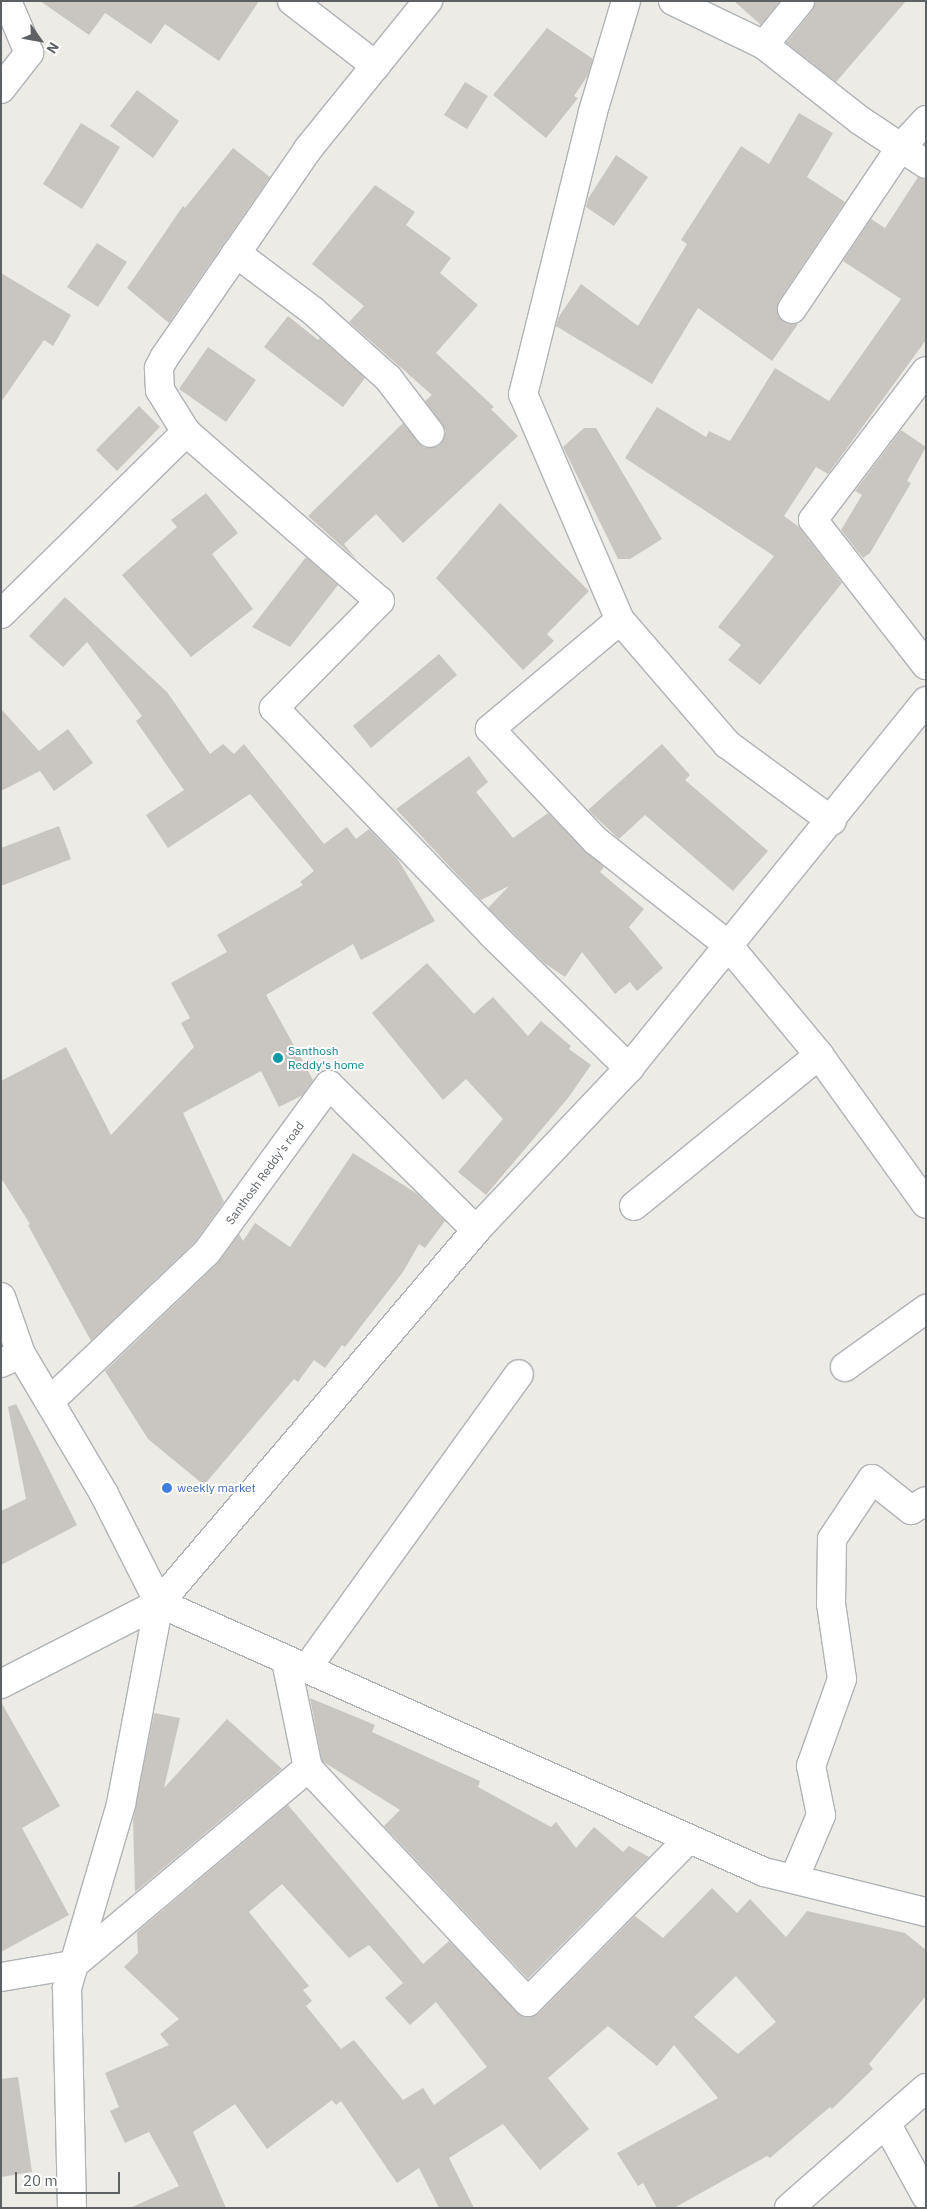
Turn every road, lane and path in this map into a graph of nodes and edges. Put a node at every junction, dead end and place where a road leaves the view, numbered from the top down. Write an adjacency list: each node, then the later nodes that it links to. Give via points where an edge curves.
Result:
1 (7, 1): 9 (street, via 29,53)
2 (292, 1): 8 (street)
3 (428, 1): 8 (street)
4 (626, 1): 19 (street, via 593,112 523,394)
5 (674, 1): 7 (street)
6 (800, 1): 7 (street)
7 (764, 46): 11 (street)
8 (376, 66): 13 (street, via 308,149)
9 (1, 89)
10 (926, 120): 11 (street)
11 (901, 148): 12 (street); 14 (street)
12 (926, 164)
13 (236, 253): 16 (street, via 159,368 160,390); 17 (street, via 313,311 388,378)
14 (792, 308)
15 (926, 370): 20 (street, via 813,520)
16 (186, 432): 18 (street); 25 (street, via 380,601 274,708 492,934)
17 (430, 434)
18 (1, 614)
19 (620, 620): 22 (street, via 726,744); 23 (street, via 490,729 596,841)
20 (926, 664)
21 (926, 702): 22 (street)
22 (832, 821): 23 (street)
23 (727, 944): 24 (street); 25 (street)
24 (819, 1055): 26 (street); 27 (street)
25 (629, 1068): 28 (street)
26 (926, 1204)
27 (634, 1206)
28 (476, 1230): 34 (street, Santhosh Reddy's road, via 329,1085 208,1252); 36 (street)
29 (1, 1296): 31 (street)
30 (926, 1309): 32 (street)
31 (11, 1358): 34 (street)
32 (844, 1367)
33 (519, 1374): 37 (street)
34 (50, 1401): 36 (street, via 104,1494)
35 (926, 1501): 41 (street, via 911,1510 872,1479 832,1539 831,1604 842,1679 811,1766 821,1815)
36 (159, 1603): 37 (street); 38 (street); 43 (street, via 121,1804)
37 (297, 1665): 39 (street); 40 (street)
38 (1, 1684)
39 (308, 1768): 40 (street, via 528,2002); 43 (street)
40 (688, 1840): 41 (street, via 764,1872)
41 (794, 1879): 42 (street)
42 (926, 1912)
43 (73, 1965): 44 (street); 48 (street, via 67,1988)
44 (1, 1977)
45 (926, 2088): 46 (street)
46 (886, 2123): 47 (street); 49 (street)
47 (926, 2196)
48 (72, 2208)
49 (789, 2208)

